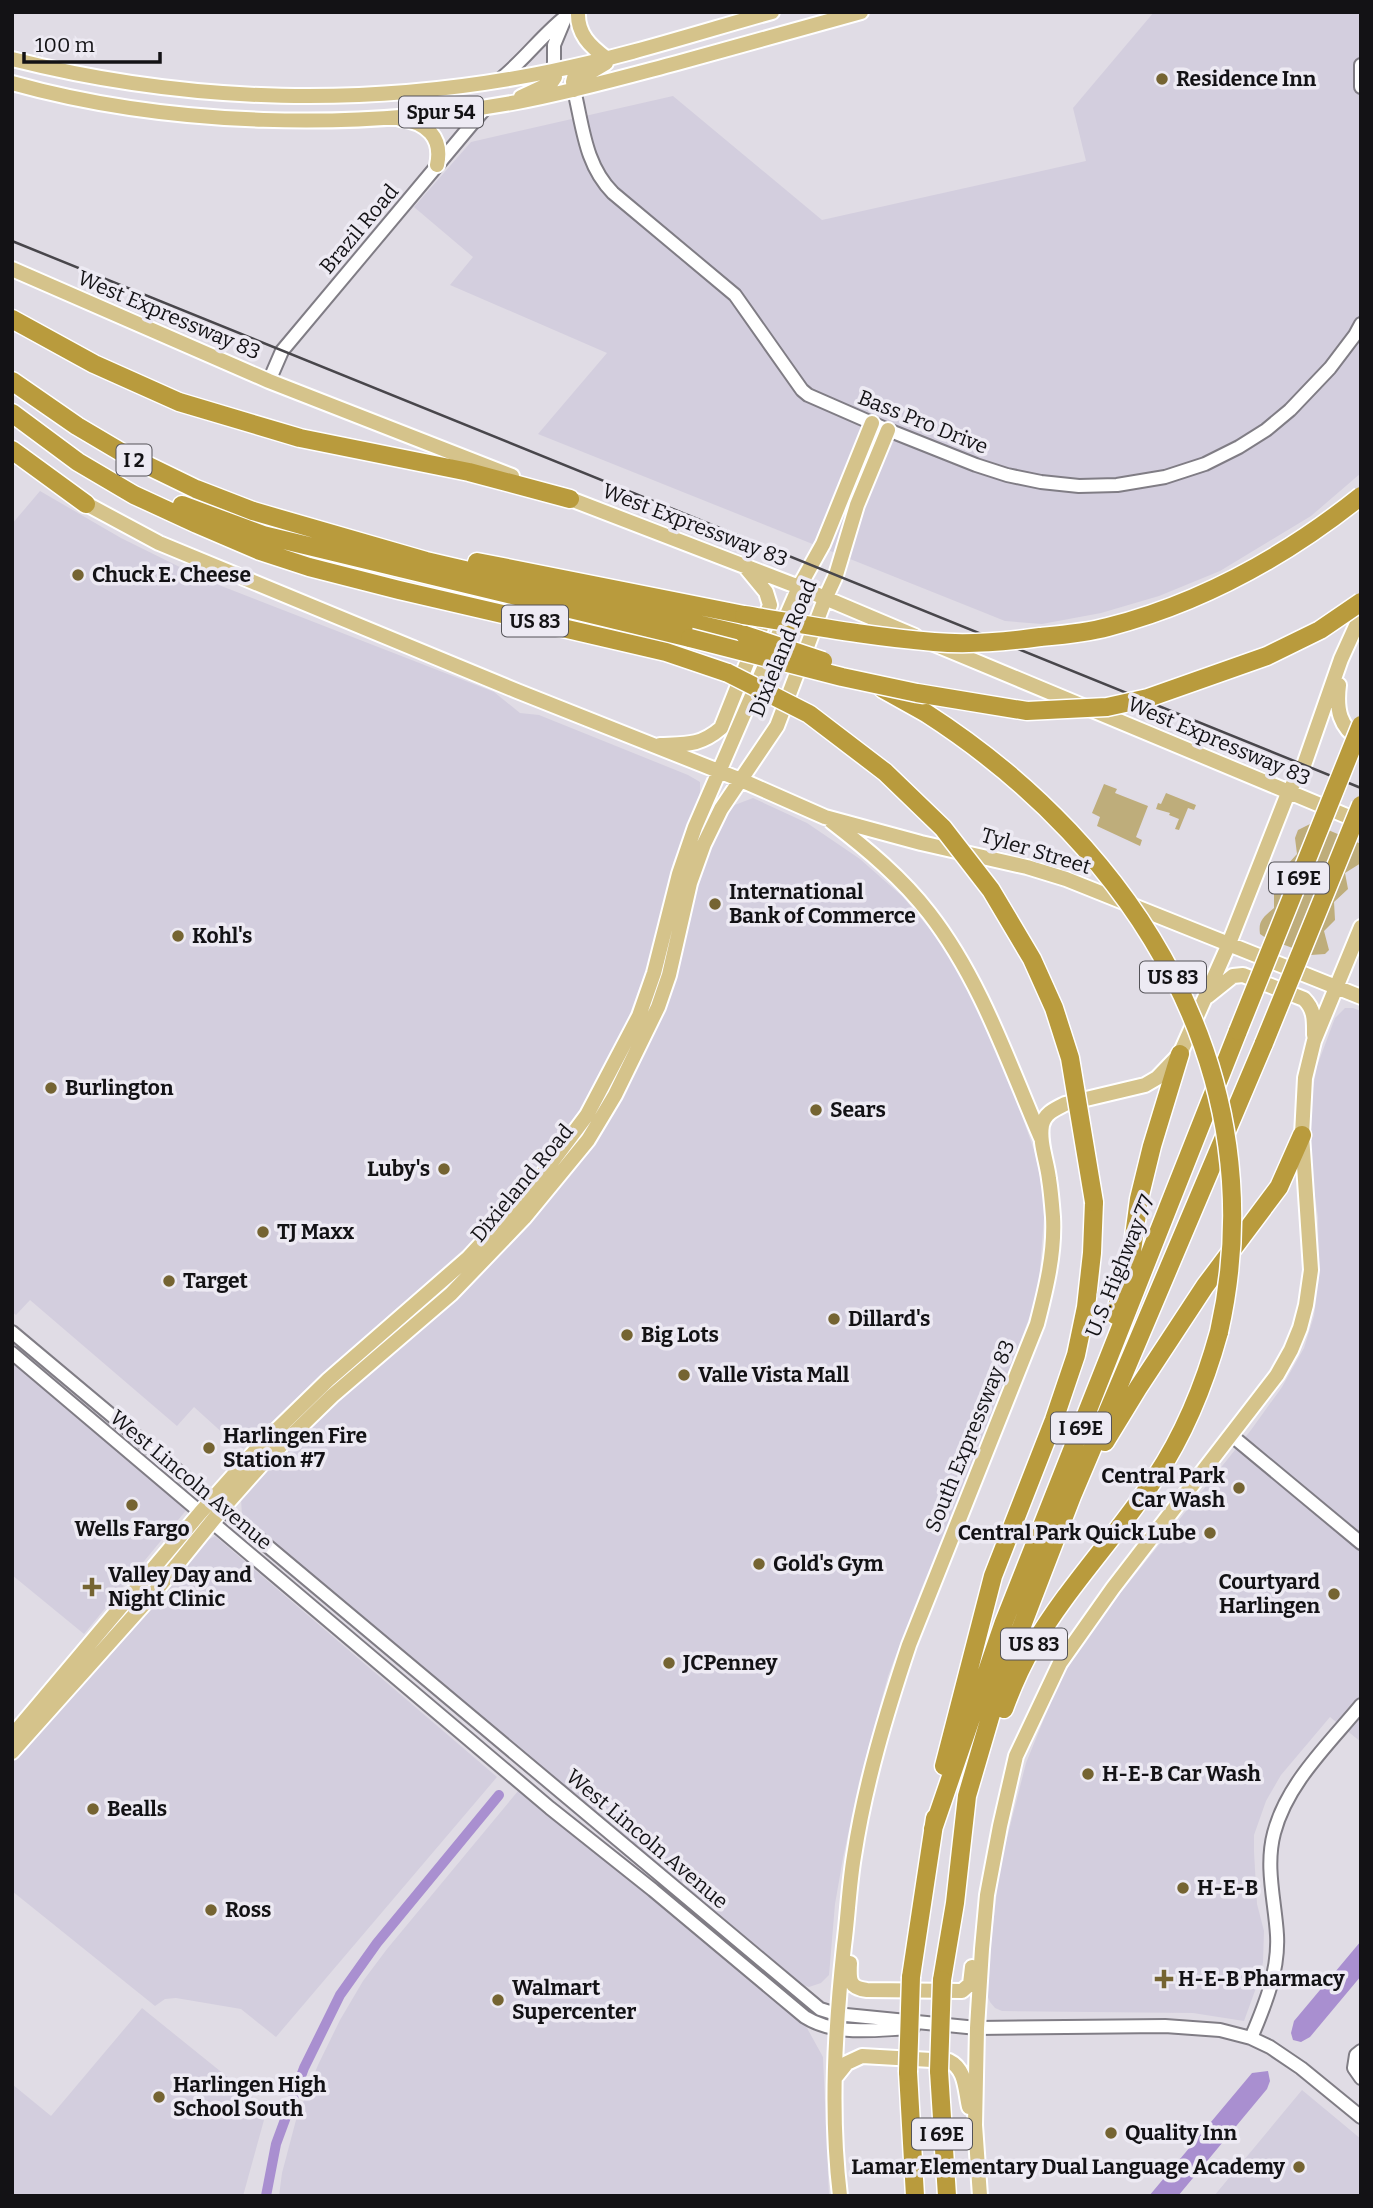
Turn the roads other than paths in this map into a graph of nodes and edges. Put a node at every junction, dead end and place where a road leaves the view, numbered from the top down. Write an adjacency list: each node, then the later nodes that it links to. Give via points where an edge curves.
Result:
1 (578, 12): 6 (main road, via 582,35)
2 (772, 12): 5 (main road, Spur 54)
3 (861, 12): 13 (main road, Spur 54)
4 (570, 13): 9 (street, via 554,45); 10 (street)
5 (622, 53): 6 (main road, Spur 54); 13 (main road, via 574,78)
6 (606, 58): 9 (main road, Spur 54)
7 (12, 59): 10 (main road, Spur 54, via 116,81 235,95 357,96)
8 (1361, 65): 12 (street)
9 (554, 71): 10 (main road, Spur 54); 14 (main road, via 551,83)
10 (498, 81)
11 (12, 83): 16 (main road, Spur 54, via 163,112 274,119)
12 (1361, 87)
13 (575, 90): 14 (main road, Spur 54); 24 (street, Bass Pro Drive, via 600,180 736,295 802,390)
14 (507, 103): 15 (main road, Spur 54)
15 (487, 106): 16 (main road, Spur 54); 17 (street, Brazil Road)
16 (385, 117): 17 (main road, via 425,128 440,153)
17 (437, 165): 22 (street, Brazil Road, via 282,351)
18 (12, 269): 22 (main road, West Expressway 83)
19 (12, 319): 29 (highway, via 94,364 179,402 300,438 469,472)
20 (1361, 324): 25 (street, Bass Pro Drive, via 1330,368 1266,430 1205,464 1165,477 1117,485 1041,482 976,465)
21 (12, 381): 31 (highway, I 2, via 93,436 151,468)
22 (269, 381): 29 (main road, West Expressway 83)
23 (13, 413): 35 (highway, bridge, via 140,486 263,536 842,677 1027,711 1107,707 1147,698 1267,656 1320,630); 68 (highway, US 83, bridge, via 78,462 134,495 260,551 399,590 666,652 728,673 809,714 886,772 943,828 991,890 1032,959 1070,1059 1094,1202 1092,1253 1076,1355 993,1576 946,1754)
24 (872, 423): 25 (street, Bass Pro Drive); 33 (main road, Dixieland Road, via 823,544)
25 (888, 430): 34 (main road, Dixieland Road)
26 (12, 450): 30 (highway)
27 (12, 459): 30 (main road)
28 (1361, 496): 31 (highway, bridge, via 1270,560 1198,597 1105,628 1006,642 935,642 744,615)
29 (570, 499): 32 (main road, West Expressway 83)
30 (86, 504): 40 (main road, via 159,543)
31 (268, 516): 67 (highway, US 83, bridge, via 480,574 745,635 858,676 926,713 1018,781 1099,865 1167,965 1210,1064 1233,1178 1234,1230 1219,1332 1203,1384 1169,1455 1033,1646)
32 (745, 567): 33 (main road, West Expressway 83); 40 (main road, via 766,592 770,605 721,728 692,744)
33 (799, 587): 34 (main road, West Expressway 83); 41 (main road, Dixieland Road)
34 (825, 599): 42 (main road, Dixieland Road, via 777,726); 43 (main road, West Expressway 83)
35 (1361, 602)
36 (1361, 615): 37 (main road)
37 (1342, 659): 39 (main road, via 1336,703 1349,734); 43 (main road, via 1304,765)
38 (1361, 725): 58 (highway, U.S. Highway 77 / I 69E, bridge)
39 (1361, 741)
40 (652, 745): 41 (main road)
41 (720, 772): 42 (main road); 61 (main road, Dixieland Road, via 686,850 639,1016 580,1125 530,1191 468,1258 288,1416)
42 (741, 780): 45 (main road); 61 (main road, Dixieland Road, via 704,844 659,1007 615,1095 581,1149 451,1294 313,1413)
43 (1288, 793): 46 (main road, West Expressway 83); 48 (main road)
44 (1361, 805): 60 (highway, I 69E, bridge)
45 (825, 817): 48 (main road, Tyler Street, via 1075,882); 55 (main road, South Expressway 83, via 895,876 948,940 983,1001)
46 (1361, 822)
47 (1361, 926): 49 (main road)
48 (1228, 946): 49 (main road, Tyler Street); 51 (main road)
49 (1336, 987): 50 (main road, Tyler Street); 52 (main road)
50 (1361, 997)
51 (1204, 1000): 52 (main road, via 1233,976 1244,975 1304,999 1314,1016); 53 (main road)
52 (1314, 1041): 54 (main road, via 1305,1078)
53 (1180, 1054): 55 (main road, via 1145,1084 1053,1110 1043,1121); 58 (highway, via 1148,1160 1132,1251)
54 (1302, 1135): 59 (main road, via 1311,1256 1303,1317 1277,1375); 60 (highway, via 1279,1187 1182,1320)
55 (1041, 1138): 69 (main road, South Expressway 83, via 1053,1218 1049,1272 1037,1324 891,1697)
56 (12, 1332): 61 (street, West Lincoln Avenue)
57 (12, 1353): 62 (street, West Lincoln Avenue)
58 (1094, 1392): 68 (highway, U.S. Highway 77 / I 69E, via 1004,1622)
59 (1231, 1435): 63 (street); 70 (main road, via 1060,1663 1016,1756)
60 (1072, 1496): 67 (highway, I 69E, via 1001,1680)
61 (216, 1505): 62 (main road, Dixieland Road); 71 (street, West Lincoln Avenue, via 820,2009)
62 (205, 1517): 65 (main road, Dixieland Road); 66 (main road, Dixieland Road, via 154,1593); 73 (street, West Lincoln Avenue, via 805,2017)
63 (1361, 1543)
64 (1361, 1705): 74 (street, via 1301,1777 1274,1831 1270,1876 1277,1949 1266,2003)
65 (12, 1737)
66 (12, 1752)
67 (967, 1796): 82 (highway, I 69E, bridge, via 942,1980 939,2071)
68 (933, 1829): 81 (highway, I 69E, bridge, via 911,1977 908,2073)
69 (852, 1878): 70 (main road, via 859,1887 850,1977 860,1990 964,1990 970,1984 978,1919); 71 (main road, South Expressway 83)
70 (987, 1895): 72 (main road)
71 (836, 2014): 72 (street, West Lincoln Avenue); 73 (main road, South Expressway 83)
72 (976, 2028): 73 (street); 74 (street, West Lincoln Avenue, via 1165,2026 1220,2030); 79 (main road)
73 (836, 2030): 76 (main road, South Expressway 83)
74 (1251, 2038): 78 (street, West Lincoln Avenue, via 1301,2068)
75 (1361, 2051): 77 (street, via 1354,2068)
76 (835, 2078): 79 (main road, via 847,2063 862,2056 949,2061 964,2079); 80 (main road, South Expressway 83)
77 (1361, 2078)
78 (1361, 2117)
79 (975, 2125): 83 (main road)
80 (840, 2196)
81 (915, 2196)
82 (947, 2196)
83 (980, 2196)

